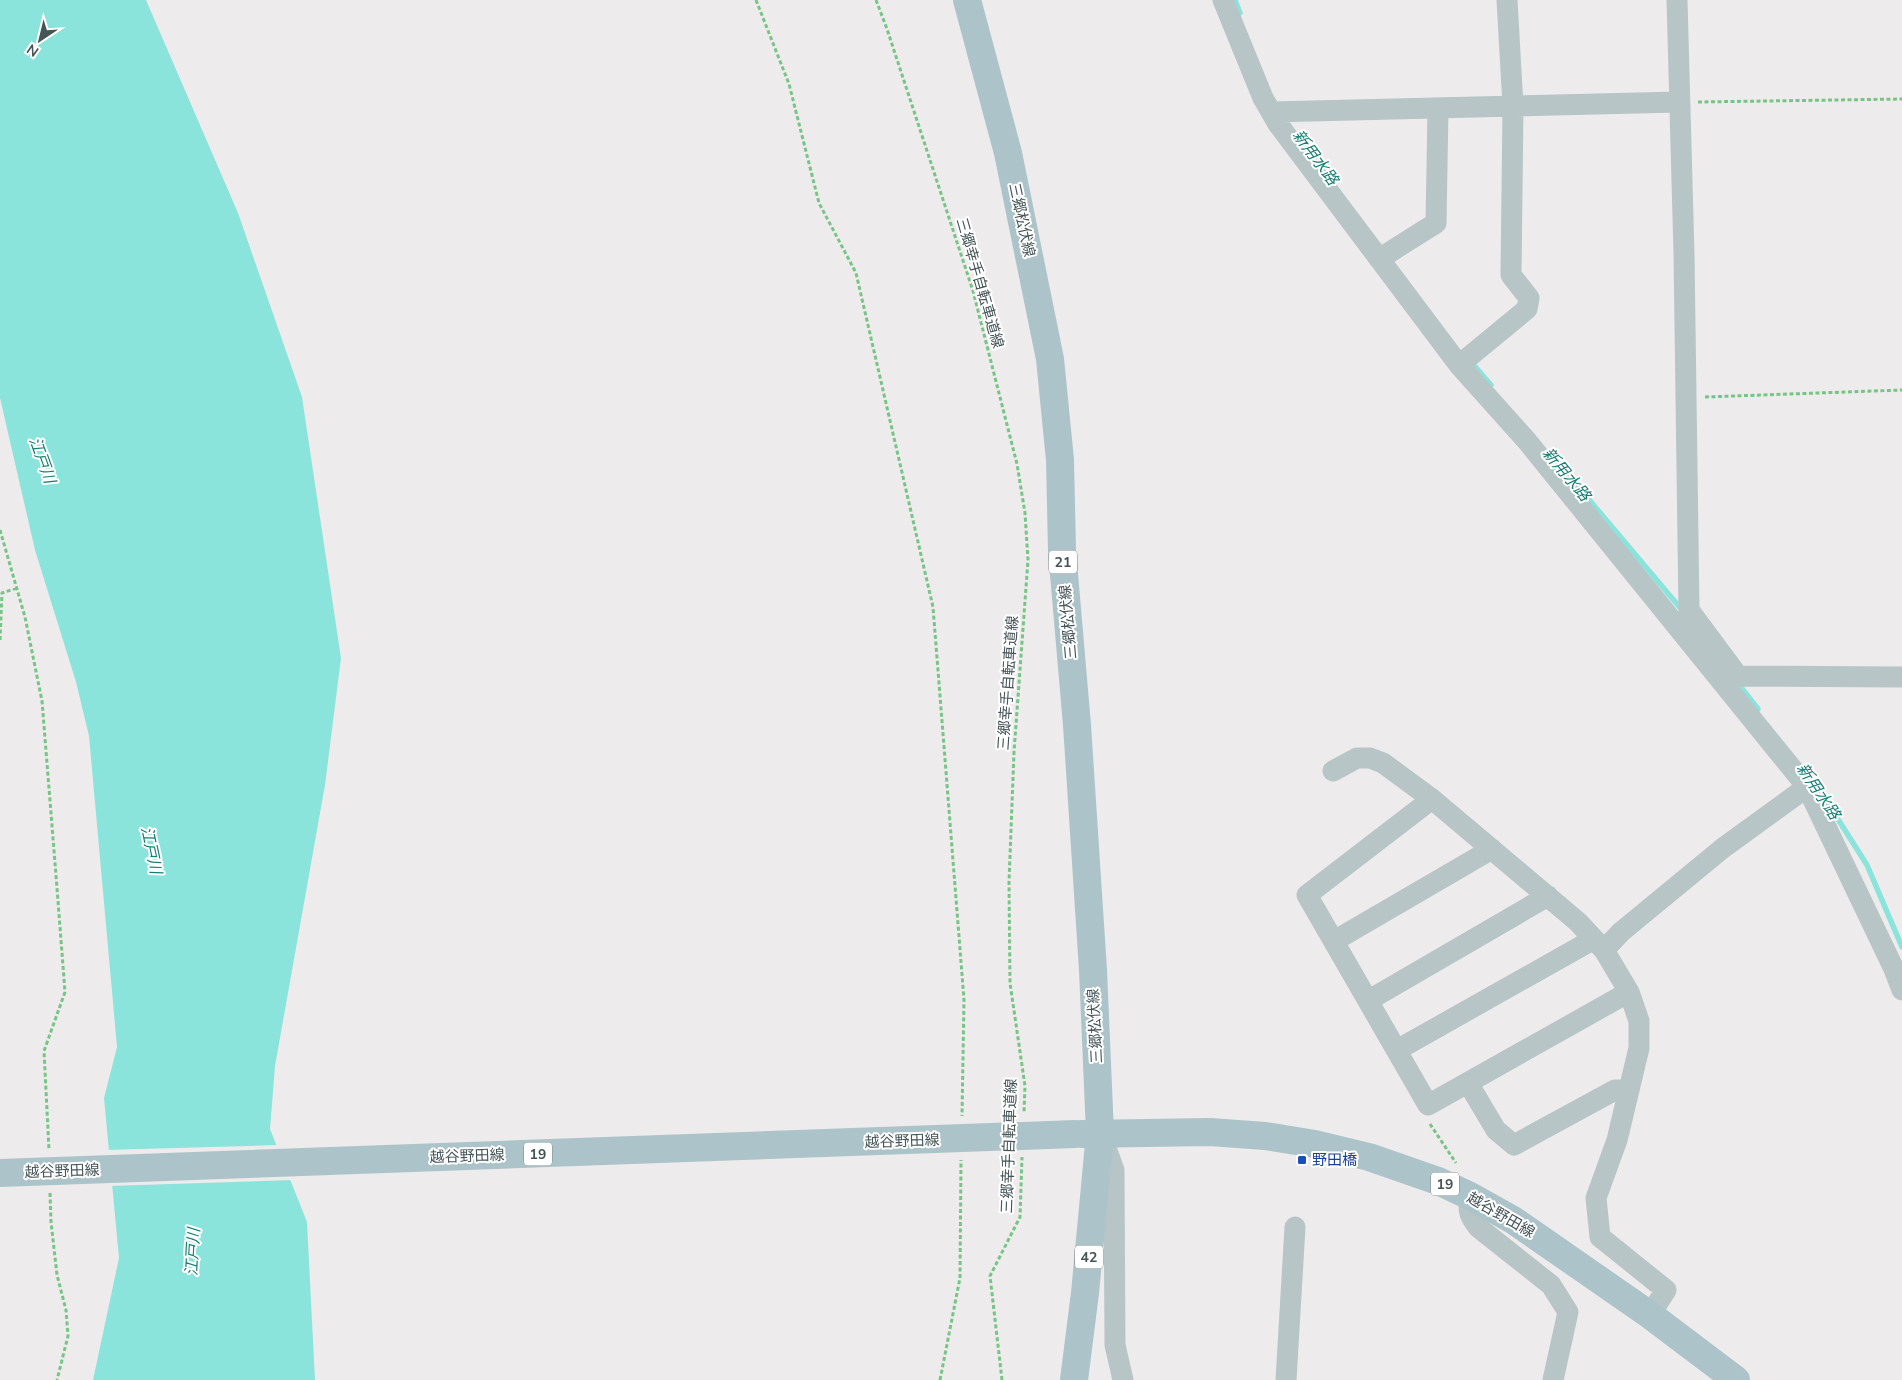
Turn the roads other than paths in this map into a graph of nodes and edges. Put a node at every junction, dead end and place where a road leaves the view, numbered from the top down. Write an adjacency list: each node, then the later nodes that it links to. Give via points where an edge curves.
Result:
1 (967, 0): 27 (main road, 三郷松伏線 / 21, via 1008,153 1050,359 1060,460 1063,570 1092,961)
2 (1223, 0): 8 (street)
3 (1507, 0): 6 (street)
4 (1677, 0): 5 (street)
5 (1679, 102): 6 (street); 12 (street, via 1689,610)
6 (1513, 106): 7 (street); 10 (street, via 1511,275 1529,298 1527,308)
7 (1438, 108): 8 (street); 9 (street, via 1436,223)
8 (1271, 112): 9 (street)
9 (1379, 259): 10 (street)
10 (1460, 366): 12 (street)
11 (1902, 677): 12 (street)
12 (1730, 680): 14 (street)
13 (1334, 771): 15 (street, via 1357,758 1370,758 1383,763)
14 (1807, 787): 19 (street, via 1723,848 1621,932); 20 (street)
15 (1432, 799): 16 (street); 18 (street, via 1307,895)
16 (1492, 849): 17 (street); 18 (street)
17 (1548, 896): 19 (street); 23 (street)
18 (1334, 941): 23 (street)
19 (1599, 944): 22 (street); 24 (street)
20 (1898, 969): 21 (street)
21 (1902, 990)
22 (1629, 992): 25 (street); 26 (street, via 1639,1021 1639,1048)
23 (1369, 1000): 24 (street)
24 (1397, 1050): 25 (street, via 1428,1105)
25 (1468, 1083): 26 (street, via 1496,1130 1514,1145 1614,1090)
26 (1629, 1090): 31 (street, via 1596,1198 1600,1237 1666,1290)
27 (1088, 1134): 28 (main road, 越谷野田線 / 19, bridge); 29 (main road, 越谷野田線 / 19, via 1210,1132 1315,1144 1438,1181); 32 (main road, 42, via 1085,1293); 33 (street, via 1114,1170 1114,1345)
28 (0, 1173)
29 (1470, 1196): 31 (main road, 越谷野田線 / 19, via 1522,1225); 35 (street, via 1467,1207 1470,1218 1551,1285 1568,1312)
30 (1295, 1228): 34 (street)
31 (1650, 1315): 36 (main road, 越谷野田線 / 19)
32 (1074, 1380)
33 (1123, 1380)
34 (1286, 1380)
35 (1553, 1380)
36 (1736, 1380)

